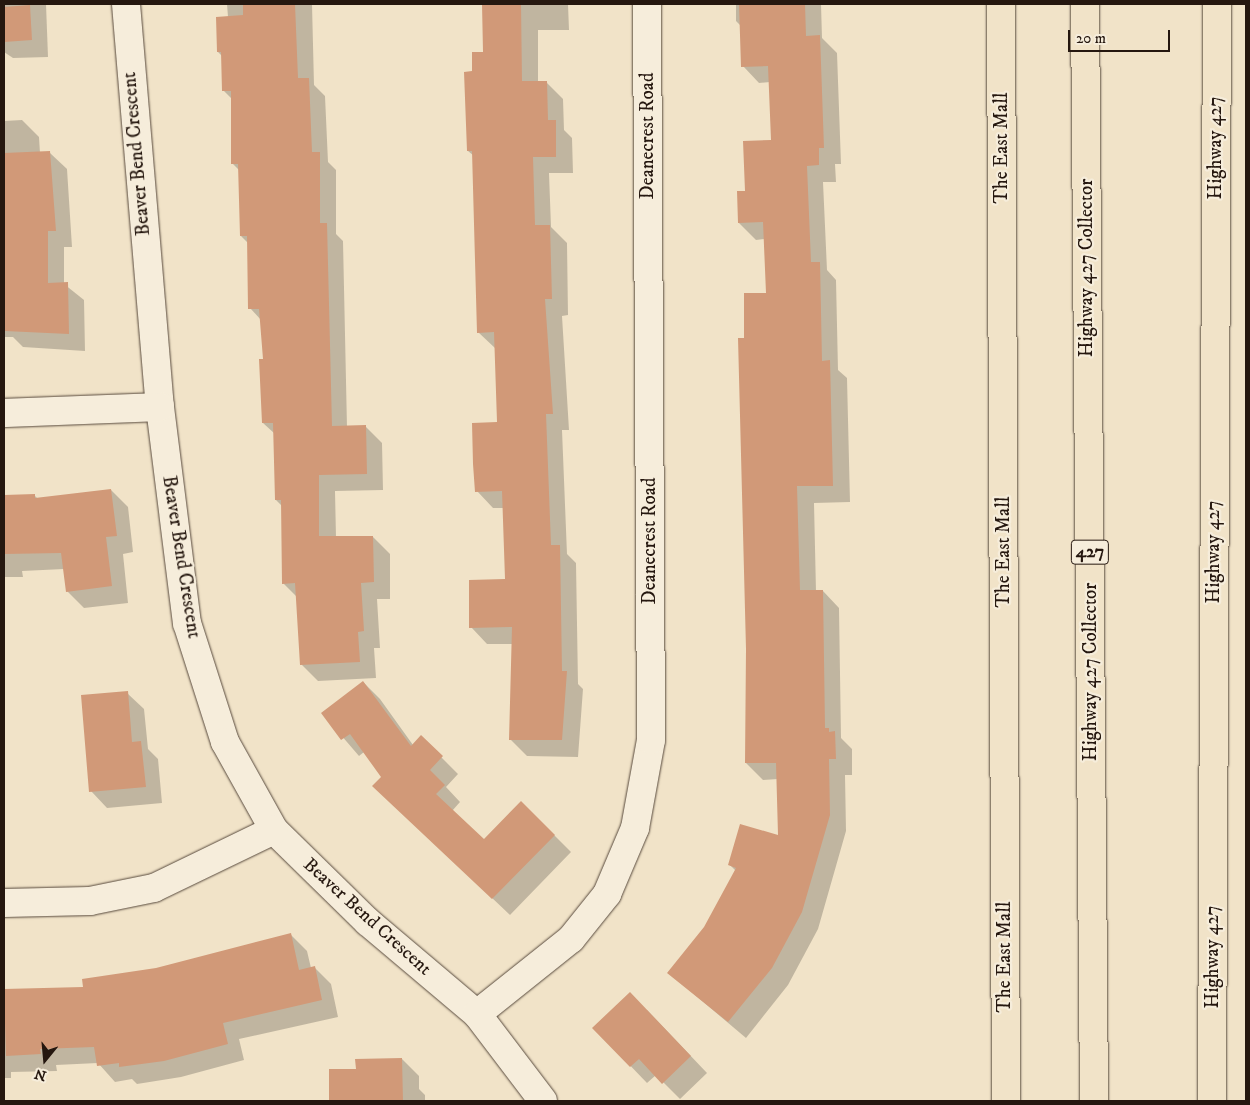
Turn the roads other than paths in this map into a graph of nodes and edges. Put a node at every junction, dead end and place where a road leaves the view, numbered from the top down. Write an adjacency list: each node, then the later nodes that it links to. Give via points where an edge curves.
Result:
1 (126, 4): 6 (street, Beaver Bend Crescent)
2 (647, 4): 10 (street, Deanecrest Road, via 651,740 635,828 607,894 571,939)
3 (1001, 4): 12 (main road, The East Mall)
4 (1085, 4): 13 (main road, Highway 427 Collector / 427)
5 (1217, 4): 14 (main road, Highway 427)
6 (160, 407): 7 (street); 8 (street, Beaver Bend Crescent, via 186,623 225,742)
7 (4, 413)
8 (274, 830): 9 (street, via 154,888 90,902); 10 (street, Beaver Bend Crescent, via 368,922)
9 (4, 904)
10 (477, 1014): 11 (street, Beaver Bend Crescent)
11 (543, 1101)
12 (1006, 1101)
13 (1094, 1101)
14 (1212, 1101)

